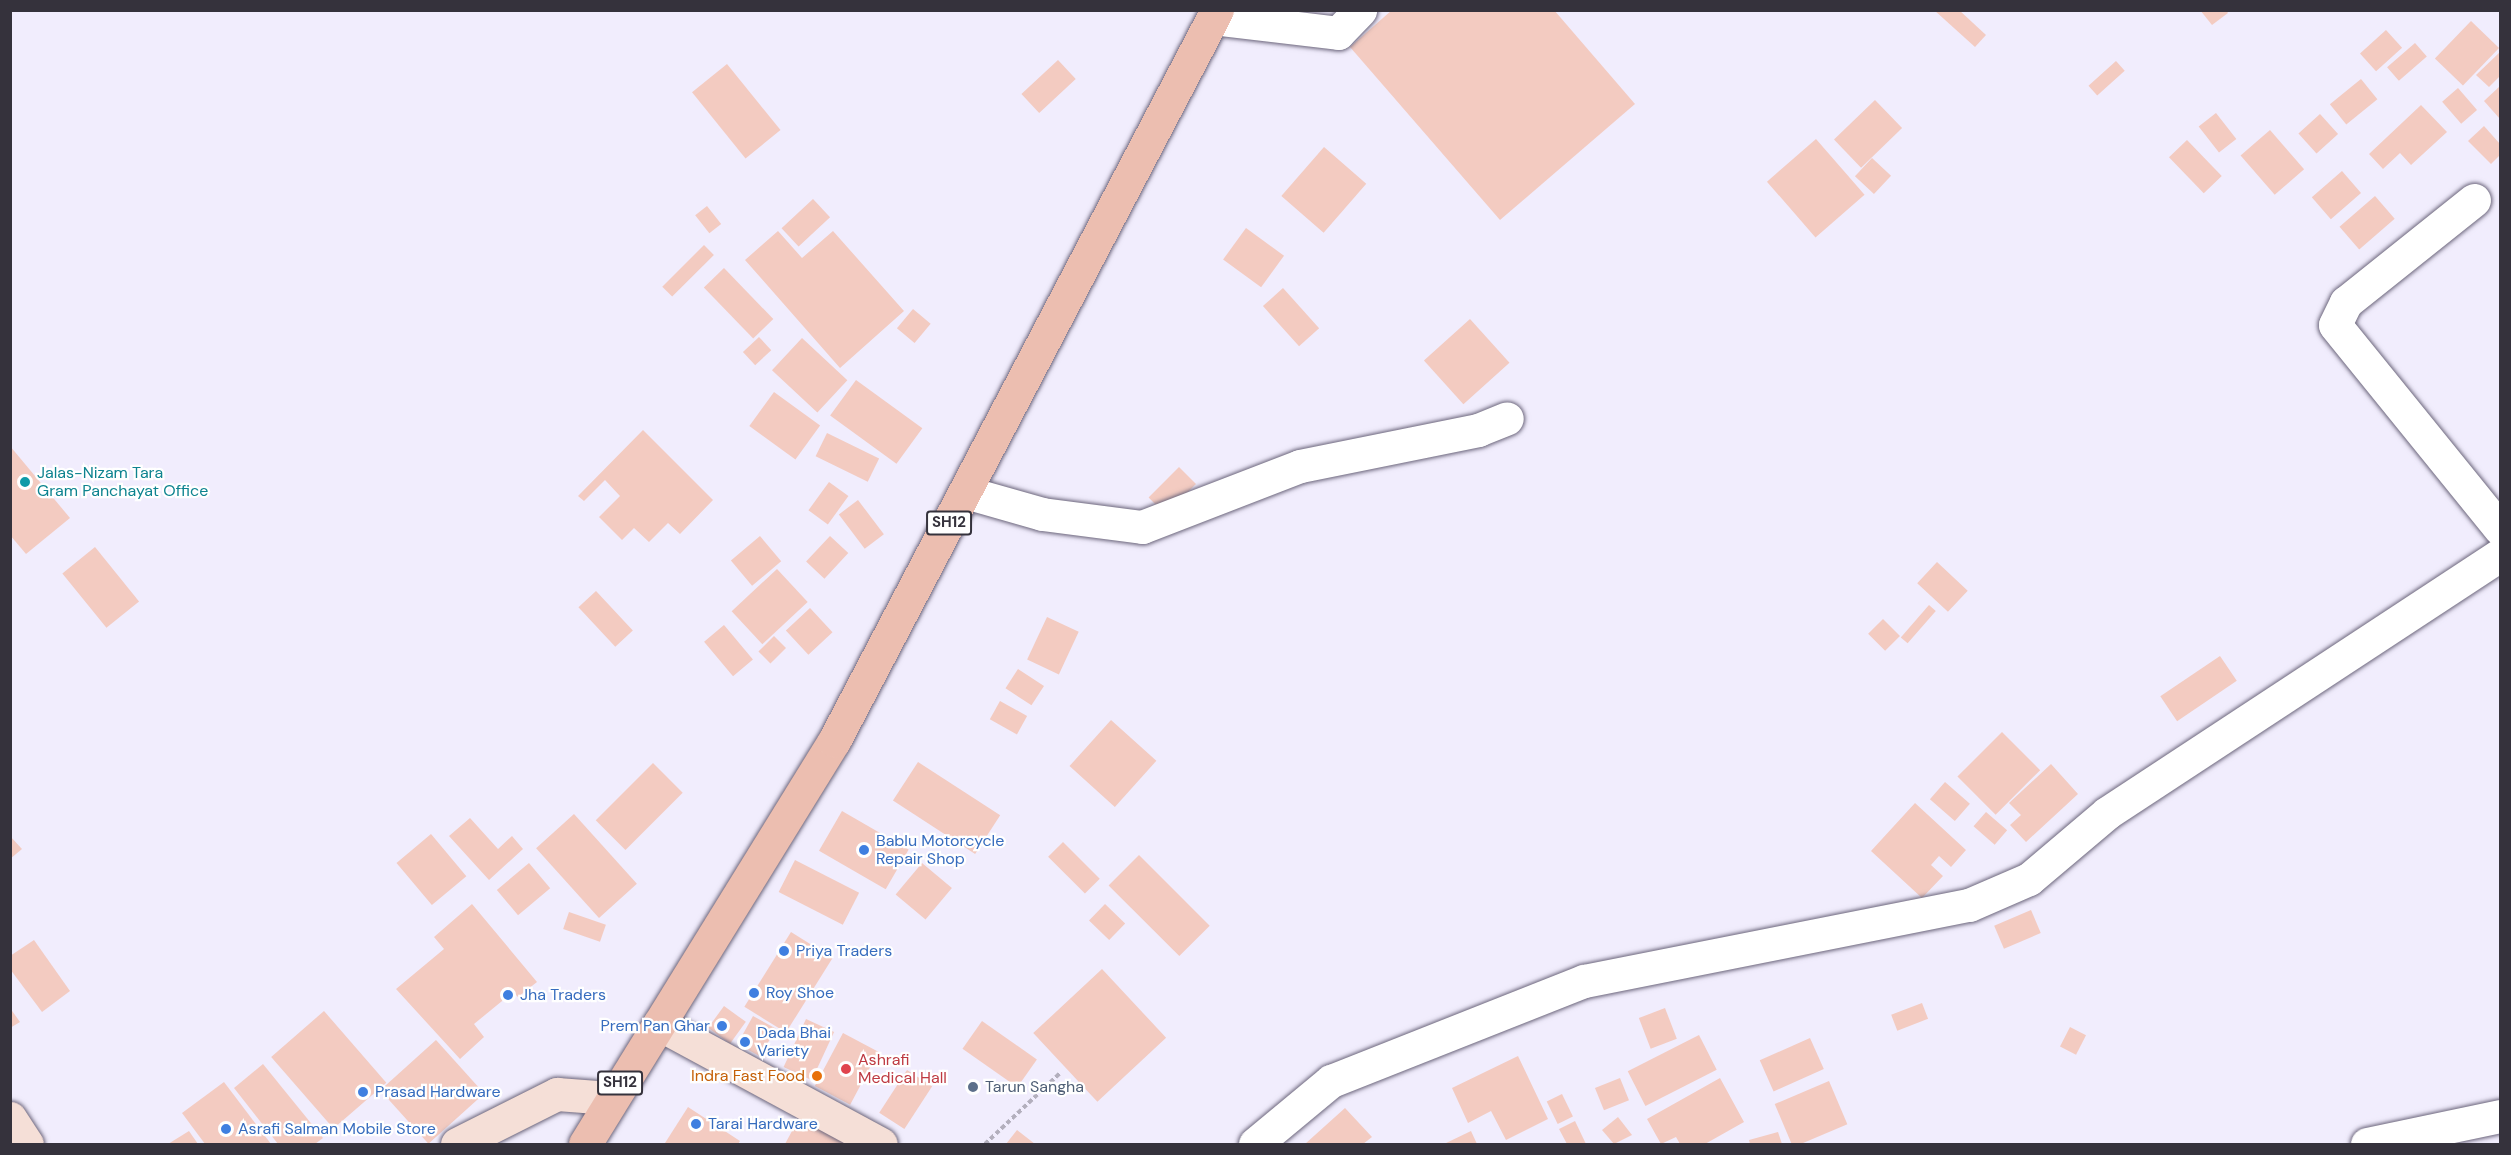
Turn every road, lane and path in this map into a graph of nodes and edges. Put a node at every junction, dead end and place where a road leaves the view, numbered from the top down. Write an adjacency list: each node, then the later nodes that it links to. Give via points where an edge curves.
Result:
1 (1360, 10): 2 (street, via 1338,33)
2 (1215, 14): 5 (main road, SH12)
3 (2474, 200): 6 (street, via 2346,302 2335,325)
4 (1507, 418): 5 (street, via 1478,430 1300,466 1142,527 1042,514)
5 (965, 492): 8 (main road, SH12, via 834,741)
6 (2500, 529)
7 (2500, 555): 18 (street, via 2107,813 2028,879 1969,905 1584,981 1331,1081)
8 (659, 1024): 10 (main road, SH12); 16 (main road)
9 (1060, 1073): 17 (path)
10 (610, 1098): 14 (main road, via 557,1094); 15 (main road, SH12)
11 (2500, 1116): 19 (street)
12 (10, 1118): 13 (main road)
13 (27, 1144)
14 (457, 1144)
15 (585, 1144)
16 (881, 1144)
17 (985, 1144)
18 (1255, 1144)
19 (2367, 1144)

